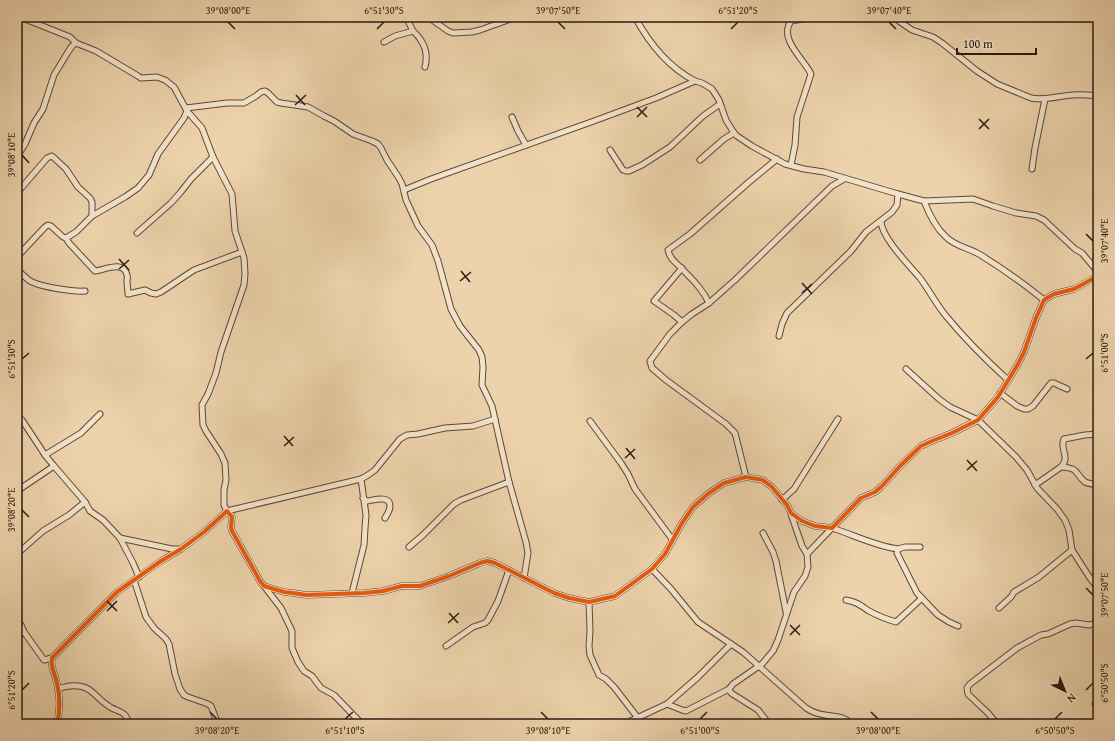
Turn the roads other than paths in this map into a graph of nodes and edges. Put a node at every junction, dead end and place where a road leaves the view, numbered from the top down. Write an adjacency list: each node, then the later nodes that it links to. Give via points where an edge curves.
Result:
1 (20, 17): 12 (street, via 70,37)
2 (406, 17): 10 (street)
3 (428, 17): 8 (street, via 453,32 472,32)
4 (635, 17): 14 (street, via 661,55 683,75)
5 (814, 17): 27 (street, via 791,21 788,25 792,45 811,74 797,117)
6 (893, 17): 16 (street, via 912,30 933,37 997,84 1031,98)
7 (1094, 17): 9 (street)
8 (508, 20)
9 (1098, 22)
10 (413, 31): 11 (street); 13 (street, via 424,42 427,62)
11 (384, 42)
12 (76, 43): 18 (street, via 96,51 141,78 157,77 165,80 174,87); 23 (street, via 54,76 43,109)
13 (425, 67)
14 (695, 81): 17 (street, via 712,89); 21 (street, via 656,98)
15 (1098, 96): 16 (street, via 1074,94)
16 (1045, 99): 28 (street)
17 (720, 104): 20 (street); 22 (street, via 670,147 629,171 623,170)
18 (187, 109): 24 (street, via 202,128); 30 (street, via 244,103 264,91 276,102 308,106 353,134 378,144); 34 (street, via 184,118 158,154 149,175 138,188)
19 (512, 117): 21 (street)
20 (734, 133): 25 (street, via 742,141); 26 (street)
21 (526, 145): 30 (street)
22 (610, 150)
23 (17, 157)
24 (213, 157): 36 (street, via 171,203); 38 (street, via 232,194 235,231)
25 (777, 159): 27 (street); 40 (street, via 668,250 673,261)
26 (700, 160)
27 (792, 166): 29 (street)
28 (1032, 169)
29 (844, 179): 32 (street); 47 (street, via 832,186)
30 (404, 190): 55 (street, via 418,226 432,245 438,260 451,309 482,357 482,385)
31 (17, 192): 34 (street, via 47,158 52,156 66,168 78,187 90,198)
32 (898, 194): 33 (street); 35 (street, via 897,205)
33 (924, 201): 42 (street, via 974,199 1016,213 1038,217 1082,254); 46 (street, via 933,222 946,237 989,260)
34 (92, 216): 37 (street)
35 (881, 221): 49 (street, via 866,232 851,251 787,313); 51 (street, via 881,228 935,302 960,332)
36 (137, 233)
37 (66, 238): 38 (street, via 95,271 116,266 122,268 127,276 128,294 145,290 156,294 194,270); 39 (street, via 48,225)
38 (242, 252): 73 (street, via 245,274 240,301 216,373 202,405 203,424 225,463 224,505)
39 (17, 257)
40 (682, 268): 47 (street); 48 (street, via 654,301)
41 (17, 270): 45 (street, via 31,282 48,287)
42 (1098, 272)
43 (1096, 277): 44 (street); 46 (street, via 1074,289 1054,294)
44 (1098, 282)
45 (85, 291)
46 (1044, 300): 51 (street, via 1022,357)
47 (709, 303): 48 (street)
48 (682, 322): 64 (street, via 650,361 652,368 735,433)
49 (779, 336)
50 (906, 369): 58 (street, via 950,407)
51 (1008, 380): 53 (street)
52 (1067, 388): 53 (street, via 1051,383 1028,409 1017,406)
53 (1000, 393): 58 (street)
54 (100, 414): 61 (street, via 81,433)
55 (495, 419): 65 (street, via 473,426 407,435 400,439 375,470); 66 (street)
56 (838, 419): 71 (street, via 794,489)
57 (22, 420): 61 (street)
58 (978, 420): 67 (street, via 1016,457); 76 (street, via 921,446 882,486 861,498)
59 (590, 421): 79 (street)
60 (1098, 434): 63 (street, via 1064,438 1062,444 1066,458)
61 (45, 455): 62 (street)
62 (54, 466): 69 (street); 72 (street)
63 (1062, 467): 67 (street); 68 (street, via 1076,470 1085,482)
64 (746, 477): 71 (street, via 763,480 772,486); 79 (street, via 724,484 703,498 686,516)
65 (361, 479): 70 (street); 73 (street)
66 (509, 482): 80 (street, via 454,504); 90 (street, via 528,554)
67 (1036, 485): 84 (street, via 1065,520)
68 (1098, 485)
69 (17, 491)
70 (363, 498): 75 (street, via 387,501 390,507); 93 (street, via 366,515 364,545)
71 (782, 500): 74 (street)
72 (85, 502): 78 (street); 85 (street, via 43,531)
73 (227, 511): 82 (street); 91 (street, via 232,517 231,527 235,536)
74 (791, 513): 76 (street, via 814,526); 86 (street)
75 (385, 518)
76 (832, 528): 83 (street); 86 (street)
77 (763, 533): 98 (street, via 776,561)
78 (120, 538): 82 (street); 89 (street)
79 (672, 539): 87 (street, via 665,554)
80 (409, 547)
81 (920, 547): 83 (street, via 905,547)
82 (181, 549): 89 (street)
83 (898, 550): 94 (street, via 897,553)
84 (1072, 550): 92 (street); 97 (street, via 1014,592)
85 (17, 554)
86 (807, 554): 98 (street, via 808,567 805,576 794,592)
87 (652, 569): 96 (street, via 615,596); 104 (street, via 698,622)
88 (509, 570): 90 (street); 93 (street, via 487,561 420,586); 105 (street, via 488,620)
89 (137, 578): 106 (street, via 117,592); 116 (street, via 146,617 169,644 174,674 180,689 188,698 208,704)
90 (524, 578): 96 (street, via 554,593)
91 (264, 586): 93 (street, via 306,595); 117 (street, via 281,608 292,631 292,648 301,667 321,688 334,695)
92 (1098, 588)
93 (352, 593)
94 (922, 598): 95 (street, via 896,622); 101 (street, via 938,615)
95 (846, 600)
96 (589, 602): 113 (street, via 590,655 600,675 614,687)
97 (999, 608)
98 (786, 613): 107 (street, via 776,646)
99 (17, 620): 102 (street)
100 (1098, 623): 121 (street, via 1070,624 1041,635 1017,648 970,684 967,688 968,694)
101 (958, 626)
102 (24, 632): 103 (street); 106 (street, via 44,660)
103 (17, 634)
104 (731, 644): 107 (street); 110 (street)
105 (446, 646)
106 (52, 658): 108 (street, via 51,665)
107 (759, 666): 109 (street); 120 (street, via 812,711 846,719)
108 (58, 689): 114 (street, via 77,685 87,688 111,708 123,713); 115 (street)
109 (729, 689): 110 (street, via 686,711); 119 (street, via 731,693 758,710)
110 (667, 704): 113 (street)
111 (1095, 704): 112 (street)
112 (1098, 710)
113 (638, 718): 118 (street)
114 (128, 723)
115 (57, 724)
116 (218, 724)
117 (362, 724)
118 (624, 724)
119 (769, 724)
120 (852, 724)
121 (997, 724)

